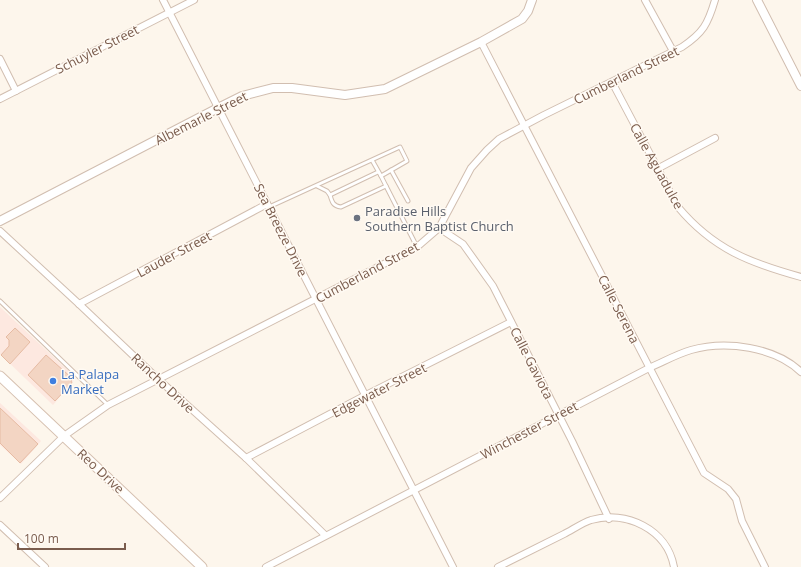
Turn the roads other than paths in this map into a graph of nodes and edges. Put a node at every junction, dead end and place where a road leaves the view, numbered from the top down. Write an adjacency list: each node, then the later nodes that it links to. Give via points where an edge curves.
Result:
1 (163, 0): 7 (street, Sea Breeze Drive)
2 (194, 0): 7 (street, Schuyler Street)
3 (532, 0): 8 (street, Albemarle Street, via 522,19)
4 (645, 0): 9 (street)
5 (715, 0): 9 (street, Cumberland Street, via 708,22 701,32)
6 (757, 0): 12 (street)
7 (169, 12): 13 (street, Schuyler Street); 15 (street, Sea Breeze Drive)
8 (481, 42): 15 (street, Albemarle Street, via 385,89 345,95 273,88 248,94); 16 (street, Calle Serena)
9 (673, 51): 11 (street, Cumberland Street)
10 (0, 59): 13 (street)
11 (612, 82): 16 (street, Cumberland Street); 19 (street, Calle Aguadulce)
12 (801, 86)
13 (16, 91): 14 (street, Schuyler Street)
14 (0, 99)
15 (218, 108): 27 (street, Sea Breeze Drive); 28 (street, Albemarle Street)
16 (524, 125): 29 (street, Cumberland Street, via 499,139 472,168); 37 (street, Calle Serena)
17 (716, 138): 19 (street)
18 (372, 160): 20 (lane, via 400,147 407,161); 21 (lane); 23 (lane)
19 (657, 169): 32 (street, Calle Aguadulce, via 678,207 692,224 708,237 750,262)
20 (391, 170): 22 (lane); 26 (lane)
21 (378, 172): 22 (lane); 25 (lane)
22 (380, 176): 24 (lane)
23 (317, 185): 25 (lane); 27 (lane)
24 (386, 186): 25 (lane, via 341,207 336,207 332,203); 31 (lane)
25 (330, 195)
26 (408, 202)
27 (268, 205): 33 (street, Sea Breeze Drive); 35 (street, Lauder Street)
28 (0, 221)
29 (439, 228): 31 (street, Cumberland Street); 36 (street, Calle Gaviota, via 462,244 489,281)
30 (0, 232): 35 (street, Rancho Drive)
31 (417, 247): 33 (street, Cumberland Street)
32 (801, 278)
33 (316, 298): 40 (street, Cumberland Street); 41 (street, Sea Breeze Drive)
34 (0, 301): 42 (lane)
35 (79, 304): 40 (street, Rancho Drive)
36 (511, 322): 41 (street, Edgewater Street); 43 (street, Calle Gaviota)
37 (649, 368): 38 (street, Winchester Street, via 690,351 706,347 731,346 767,353 793,364); 43 (street, Winchester Street); 57 (street, Calle Serena, via 704,473 728,489 736,500 742,521)
38 (801, 372)
39 (0, 377): 44 (main road, Reo Drive)
40 (158, 379): 42 (street, Cumberland Street); 45 (street, Rancho Drive)
41 (366, 395): 45 (street, Edgewater Street); 46 (street, Sea Breeze Drive)
42 (108, 405): 44 (street, Cumberland Street)
43 (558, 415): 46 (street, Winchester Street); 48 (street, Calle Gaviota)
44 (64, 436): 47 (street, Cumberland Street); 52 (main road, Reo Drive)
45 (246, 458): 50 (street, Rancho Drive)
46 (414, 490): 50 (street, Winchester Street); 54 (street, Sea Breeze Drive)
47 (0, 498)
48 (609, 519): 55 (street, via 591,520); 56 (street, via 633,521 654,532 668,550)
49 (0, 525): 51 (street)
50 (326, 535): 53 (street, Winchester Street)
51 (46, 567)
52 (202, 567)
53 (266, 567)
54 (453, 567)
55 (498, 567)
56 (674, 567)
57 (765, 567)

